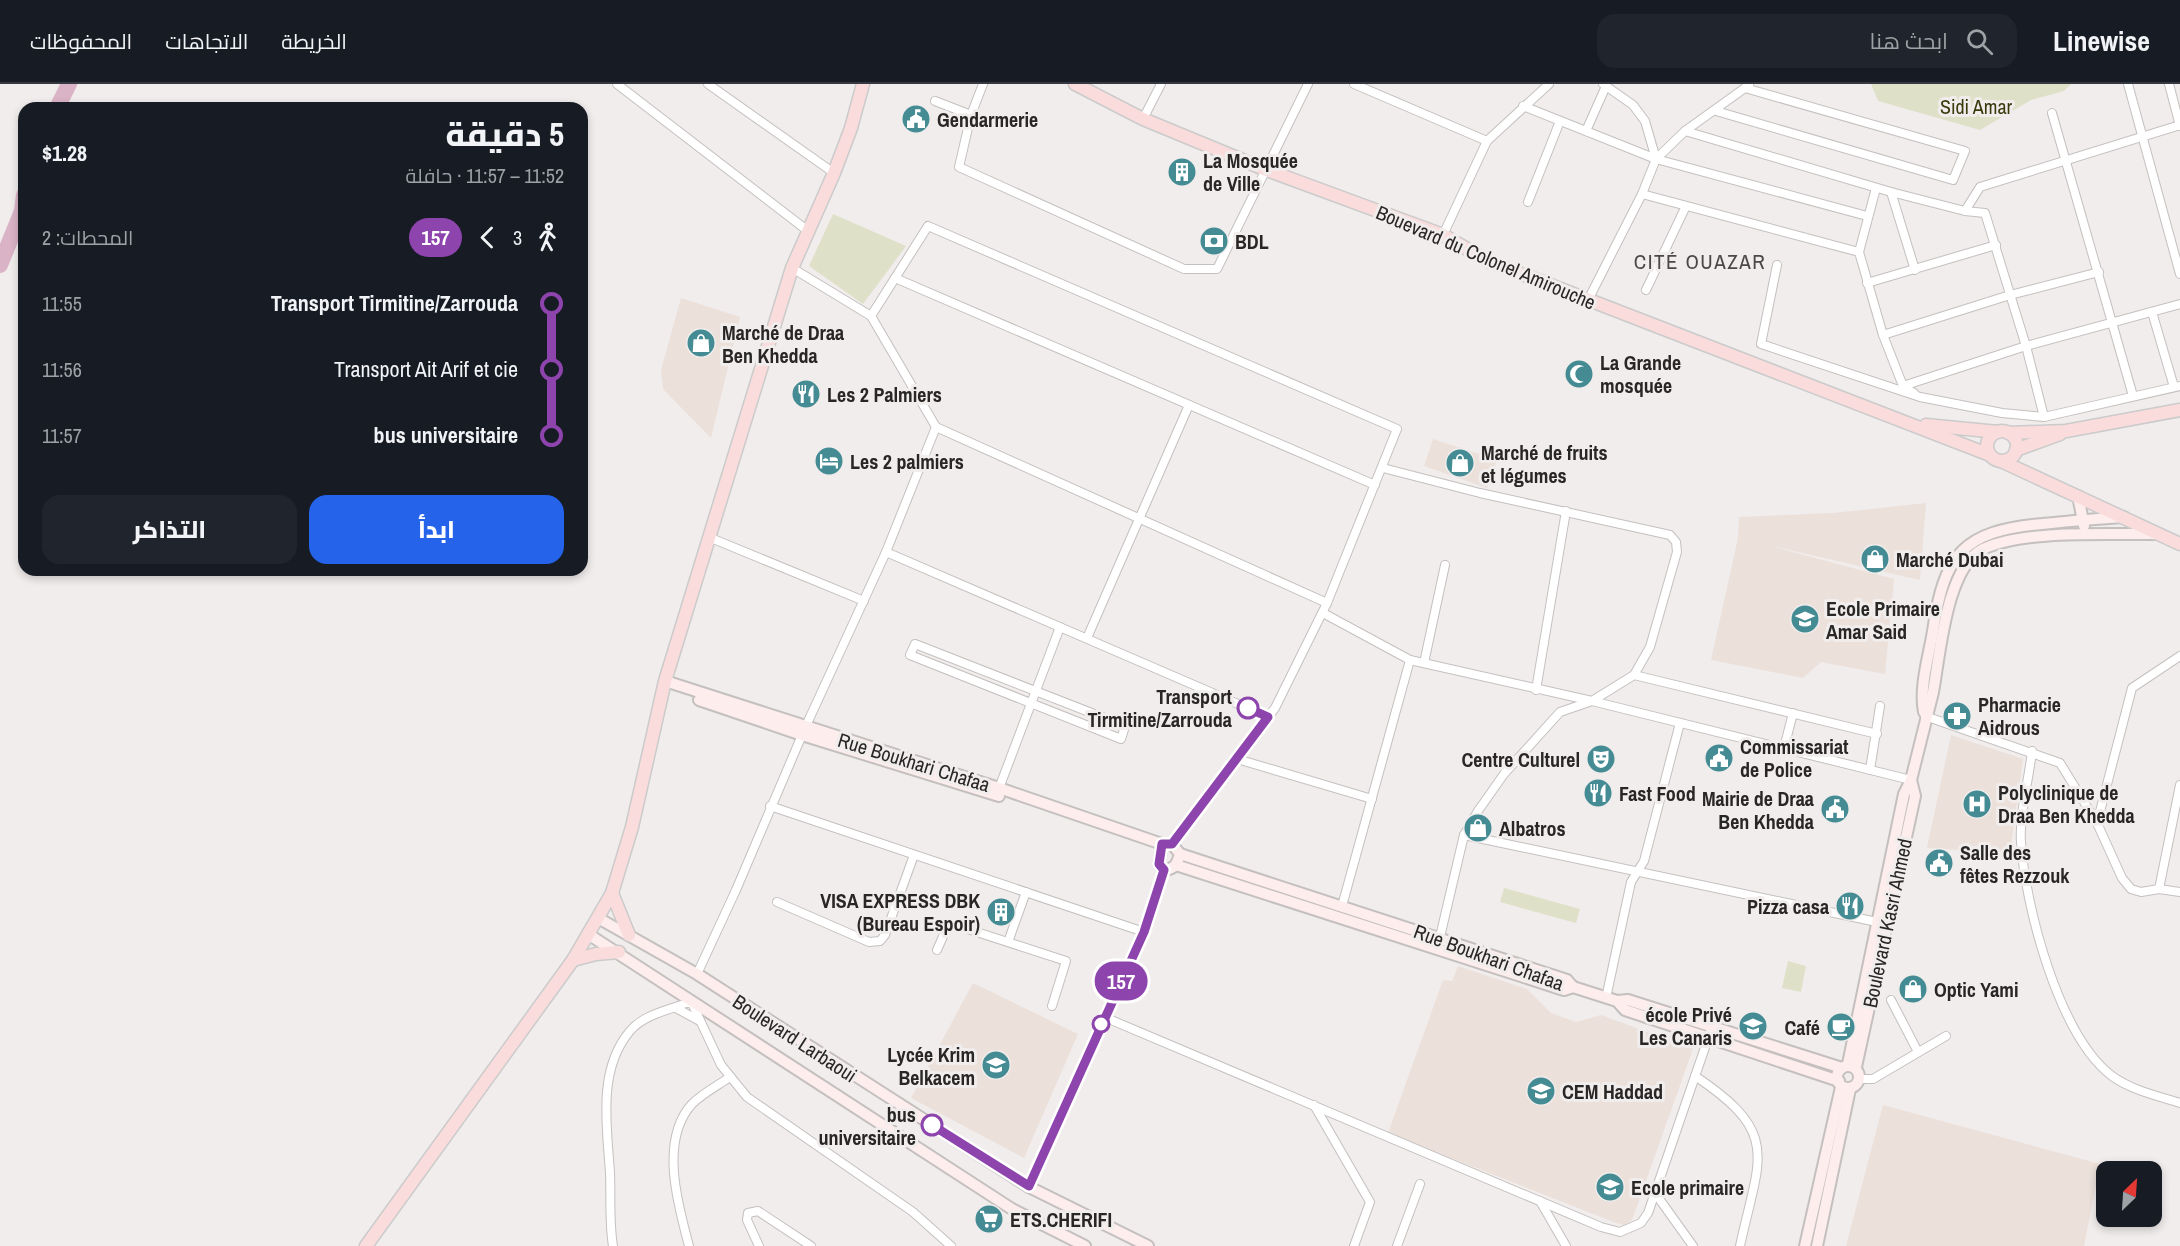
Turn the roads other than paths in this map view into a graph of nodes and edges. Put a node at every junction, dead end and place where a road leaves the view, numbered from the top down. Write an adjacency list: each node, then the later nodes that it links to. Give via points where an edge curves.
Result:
1 (617, 84): 37 (street)
2 (708, 84): 29 (street)
3 (863, 84): 29 (main road)
4 (983, 84): 18 (street)
5 (1075, 84): 19 (main road, Bouevard du Colonel Amirouche)
6 (1161, 84): 19 (street)
7 (1308, 84): 28 (street)
8 (1354, 84): 25 (street)
9 (1549, 84): 15 (street)
10 (2128, 84): 24 (street)
11 (2169, 84): 21 (street)
12 (1604, 85): 22 (street); 26 (street, via 1633,105 1645,122)
13 (1747, 86): 16 (street); 16 (street, via 1965,151 1953,180)
14 (935, 101): 18 (street)
15 (1523, 106): 20 (street); 25 (street)
16 (1716, 111): 23 (street)
17 (2052, 113): 27 (street)
18 (971, 115): 28 (street, via 959,167 1184,269 1217,269)
19 (1143, 119): 28 (main road, Bouevard du Colonel Amirouche)
20 (1560, 121): 22 (street); 33 (street)
21 (2180, 125): 24 (street)
22 (1586, 131): 26 (street)
23 (1685, 131): 26 (street); 30 (street)
24 (2141, 136): 27 (street); 45 (street)
25 (1487, 141): 38 (street)
26 (1656, 159): 32 (street); 36 (street)
27 (2066, 162): 35 (street, via 1980,187); 44 (street)
28 (1264, 169): 38 (main road, Bouevard du Colonel Amirouche)
29 (834, 173): 37 (main road)
30 (1876, 188): 31 (street); 36 (street)
31 (1891, 192): 35 (street); 43 (street)
32 (1642, 194): 34 (street); 50 (street)
33 (1528, 202)
34 (1686, 206): 40 (street); 48 (street)
35 (1965, 211): 39 (street, via 1985,213)
36 (1867, 216): 40 (street)
37 (808, 231): 42 (main road)
38 (1443, 235): 50 (main road, Bouevard du Colonel Amirouche, via 1488,261)
39 (1996, 245): 43 (street); 49 (street)
40 (1859, 252): 47 (street)
41 (1777, 265): 60 (street, via 1761,344)
42 (792, 268): 53 (street); 78 (main road)
43 (1915, 270): 47 (street)
44 (2099, 272): 49 (street); 54 (street)
45 (2180, 274)
46 (895, 278): 53 (street); 61 (street); 69 (street, via 928,226 1397,429)
47 (1868, 283): 55 (street)
48 (1646, 290)
49 (2010, 295): 55 (street); 56 (street)
50 (1588, 300): 64 (main road, Bouevard du Colonel Amirouche)
51 (2180, 304): 52 (street)
52 (2152, 312): 54 (street); 58 (street)
53 (871, 316): 65 (street)
54 (2114, 323): 56 (street); 59 (street)
55 (1883, 335): 57 (street)
56 (2026, 346): 57 (street); 63 (street)
57 (1903, 386): 60 (street)
58 (2177, 386): 59 (street)
59 (2133, 396): 63 (street)
60 (1920, 397): 63 (street)
61 (1189, 405): 70 (street); 74 (street)
62 (2180, 410): 66 (main road)
63 (2044, 417)
64 (1901, 421): 67 (main road, Bouevard du Colonel Amirouche); 68 (main road, Bouevard du Colonel Amirouche)
65 (936, 427): 74 (street); 80 (street)
66 (2066, 431): 67 (main road, Bouevard du Colonel Amirouche); 68 (main road)
67 (2003, 432): 68 (main road, via 2016,442); 68 (main road, via 1988,442)
68 (2005, 456): 71 (main road, Bouevard du Colonel Amirouche, via 2029,474)
69 (1383, 468): 70 (street); 72 (street)
70 (1375, 485): 83 (street)
71 (2078, 496): 73 (main road, Bouevard du Colonel Amirouche); 75 (main road)
72 (1566, 511): 90 (street, via 1670,536 1676,542 1677,552 1650,647); 92 (street)
73 (2127, 517): 75 (main road, Boulevard Kasri Ahmed); 76 (main road, Bouevard du Colonel Amirouche)
74 (1140, 518): 83 (street); 86 (street)
75 (2083, 520): 77 (main road); 98 (main road, Boulevard Kasri Ahmed, via 1993,531 1979,537 1956,557 1936,606 1923,693)
76 (2163, 534): 77 (main road, Boulevard Kasri Ahmed); 79 (main road, Bouevard du Colonel Amirouche)
77 (2084, 535): 98 (main road, Boulevard Kasri Ahmed, via 2002,543 1969,559 1950,602)
78 (711, 538): 82 (street); 91 (main road)
79 (2180, 544)
80 (886, 552): 82 (street); 85 (street)
81 (1445, 565): 89 (street)
82 (864, 601): 101 (street)
83 (1327, 603): 84 (street)
84 (1323, 613): 88 (street); 99 (street)
85 (1060, 627): 86 (street); 93 (street)
86 (1087, 638): 99 (street)
87 (2180, 656): 112 (street, via 2132,688)
88 (1410, 660): 89 (street); 110 (street)
89 (1424, 663): 92 (street)
90 (1634, 675): 94 (street); 97 (street)
91 (665, 685): 101 (main road, Rue Boukhari Chafaa); 123 (main road, via 632,827)
92 (1536, 690): 94 (street)
93 (1036, 691): 95 (street); 95 (street, via 1125,726 1121,739); 95 (street, via 915,644 910,655)
94 (1592, 701): 100 (street); 113 (street, via 1560,712 1504,774)
95 (1031, 703): 109 (street)
96 (1880, 706): 102 (street)
97 (1793, 713): 102 (street); 103 (street)
98 (1925, 716): 104 (street); 107 (main road, Boulevard Kasri Ahmed)
99 (1268, 717): 105 (street)
100 (1680, 723): 103 (street); 119 (street)
101 (803, 731): 109 (main road, Rue Boukhari Chafaa); 111 (street)
102 (1877, 734): 106 (street)
103 (1784, 748): 106 (street)
104 (2032, 751): 112 (street, via 2060,763); 152 (street, via 2021,840 2034,926 2060,999 2093,1057 2113,1076 2148,1093)
105 (1237, 759): 110 (street); 114 (street)
106 (1870, 770): 107 (street)
107 (1911, 780): 127 (main road, Boulevard Kasri Ahmed, via 1904,794); 147 (main road, Boulevard Kasri Ahmed, via 1915,796)
108 (2180, 785): 120 (street)
109 (998, 792): 114 (main road, Rue Boukhari Chafaa)
110 (1372, 799): 125 (street)
111 (770, 806): 116 (street); 136 (street)
112 (2097, 823): 120 (street, via 2131,889)
113 (1464, 835): 119 (street); 132 (street)
114 (1165, 846): 115 (main road); 118 (main road, via 1159,864)
115 (1180, 854): 117 (main road); 125 (main road, Rue Boukhari Chafaa)
116 (914, 855): 121 (street); 124 (street, via 880,941 869,942)
117 (1176, 866): 118 (main road); 132 (main road, Rue Boukhari Chafaa)
118 (1164, 870): 128 (street)
119 (1638, 872): 127 (street); 137 (street, via 1631,882)
120 (2159, 889): 122 (street)
121 (1026, 892): 128 (street); 131 (street)
122 (2180, 892)
123 (612, 893): 126 (main road); 130 (main road)
124 (777, 902)
125 (1342, 906): 132 (main road, Rue Boukhari Chafaa)
126 (598, 918): 129 (main road); 130 (main road, Boulevard Larbaoui)
127 (1877, 922): 147 (main road, Boulevard Kasri Ahmed)
128 (1144, 932): 142 (street)
129 (588, 934): 134 (main road, Boulevard Larbaoui); 135 (main road)
130 (628, 935): 134 (main road); 136 (main road, Boulevard Larbaoui)
131 (1008, 942): 133 (street, via 949,923); 140 (street, via 1066,961)
132 (1438, 943): 137 (main road, Rue Boukhari Chafaa, via 1564,990 1573,987)
133 (937, 950)
134 (619, 952): 135 (main road); 139 (main road, Boulevard Larbaoui)
135 (573, 960): 158 (main road)
136 (697, 974): 155 (main road, Boulevard Larbaoui)
137 (1612, 1000): 144 (main road, via 1628,1000)
138 (1890, 1000): 146 (street)
139 (691, 1001): 141 (street); 143 (street); 164 (main road, Boulevard Larbaoui, via 1012,1209)
140 (1052, 1006)
141 (676, 1008): 143 (street); 159 (street, via 631,1029 610,1068 606,1118)
142 (1104, 1017): 153 (street); 155 (street)
143 (698, 1020): 149 (street)
144 (1711, 1032): 147 (main road); 148 (street); 151 (main road)
145 (1946, 1036): 146 (street)
146 (1918, 1052): 150 (street, via 1873,1078)
147 (1848, 1066): 150 (main road); 151 (main road)
148 (1695, 1076): 156 (street); 170 (street, via 1742,1113 1758,1142 1759,1158)
149 (730, 1077): 160 (street, via 691,1106 676,1139 674,1170); 163 (street, via 747,1097 913,1212)
150 (1858, 1079): 151 (main road)
151 (1843, 1086): 171 (main road); 172 (main road)
152 (2180, 1102)
153 (1314, 1105): 157 (street); 166 (street, via 1370,1202)
154 (1420, 1184): 167 (street)
155 (1029, 1186): 165 (main road, Boulevard Larbaoui)
156 (1655, 1193): 157 (street, via 1641,1223 1620,1232); 169 (street)
157 (1540, 1201): 168 (street)
158 (366, 1246)
159 (613, 1246)
160 (689, 1246)
161 (759, 1246): 162 (street, via 747,1220 752,1211 758,1211)
162 (811, 1246)
163 (951, 1246)
164 (1085, 1246)
165 (1148, 1246)
166 (1354, 1246)
167 (1397, 1246)
168 (1566, 1246)
169 (1693, 1246)
170 (1740, 1246)
171 (1805, 1246)
172 (1817, 1246)

